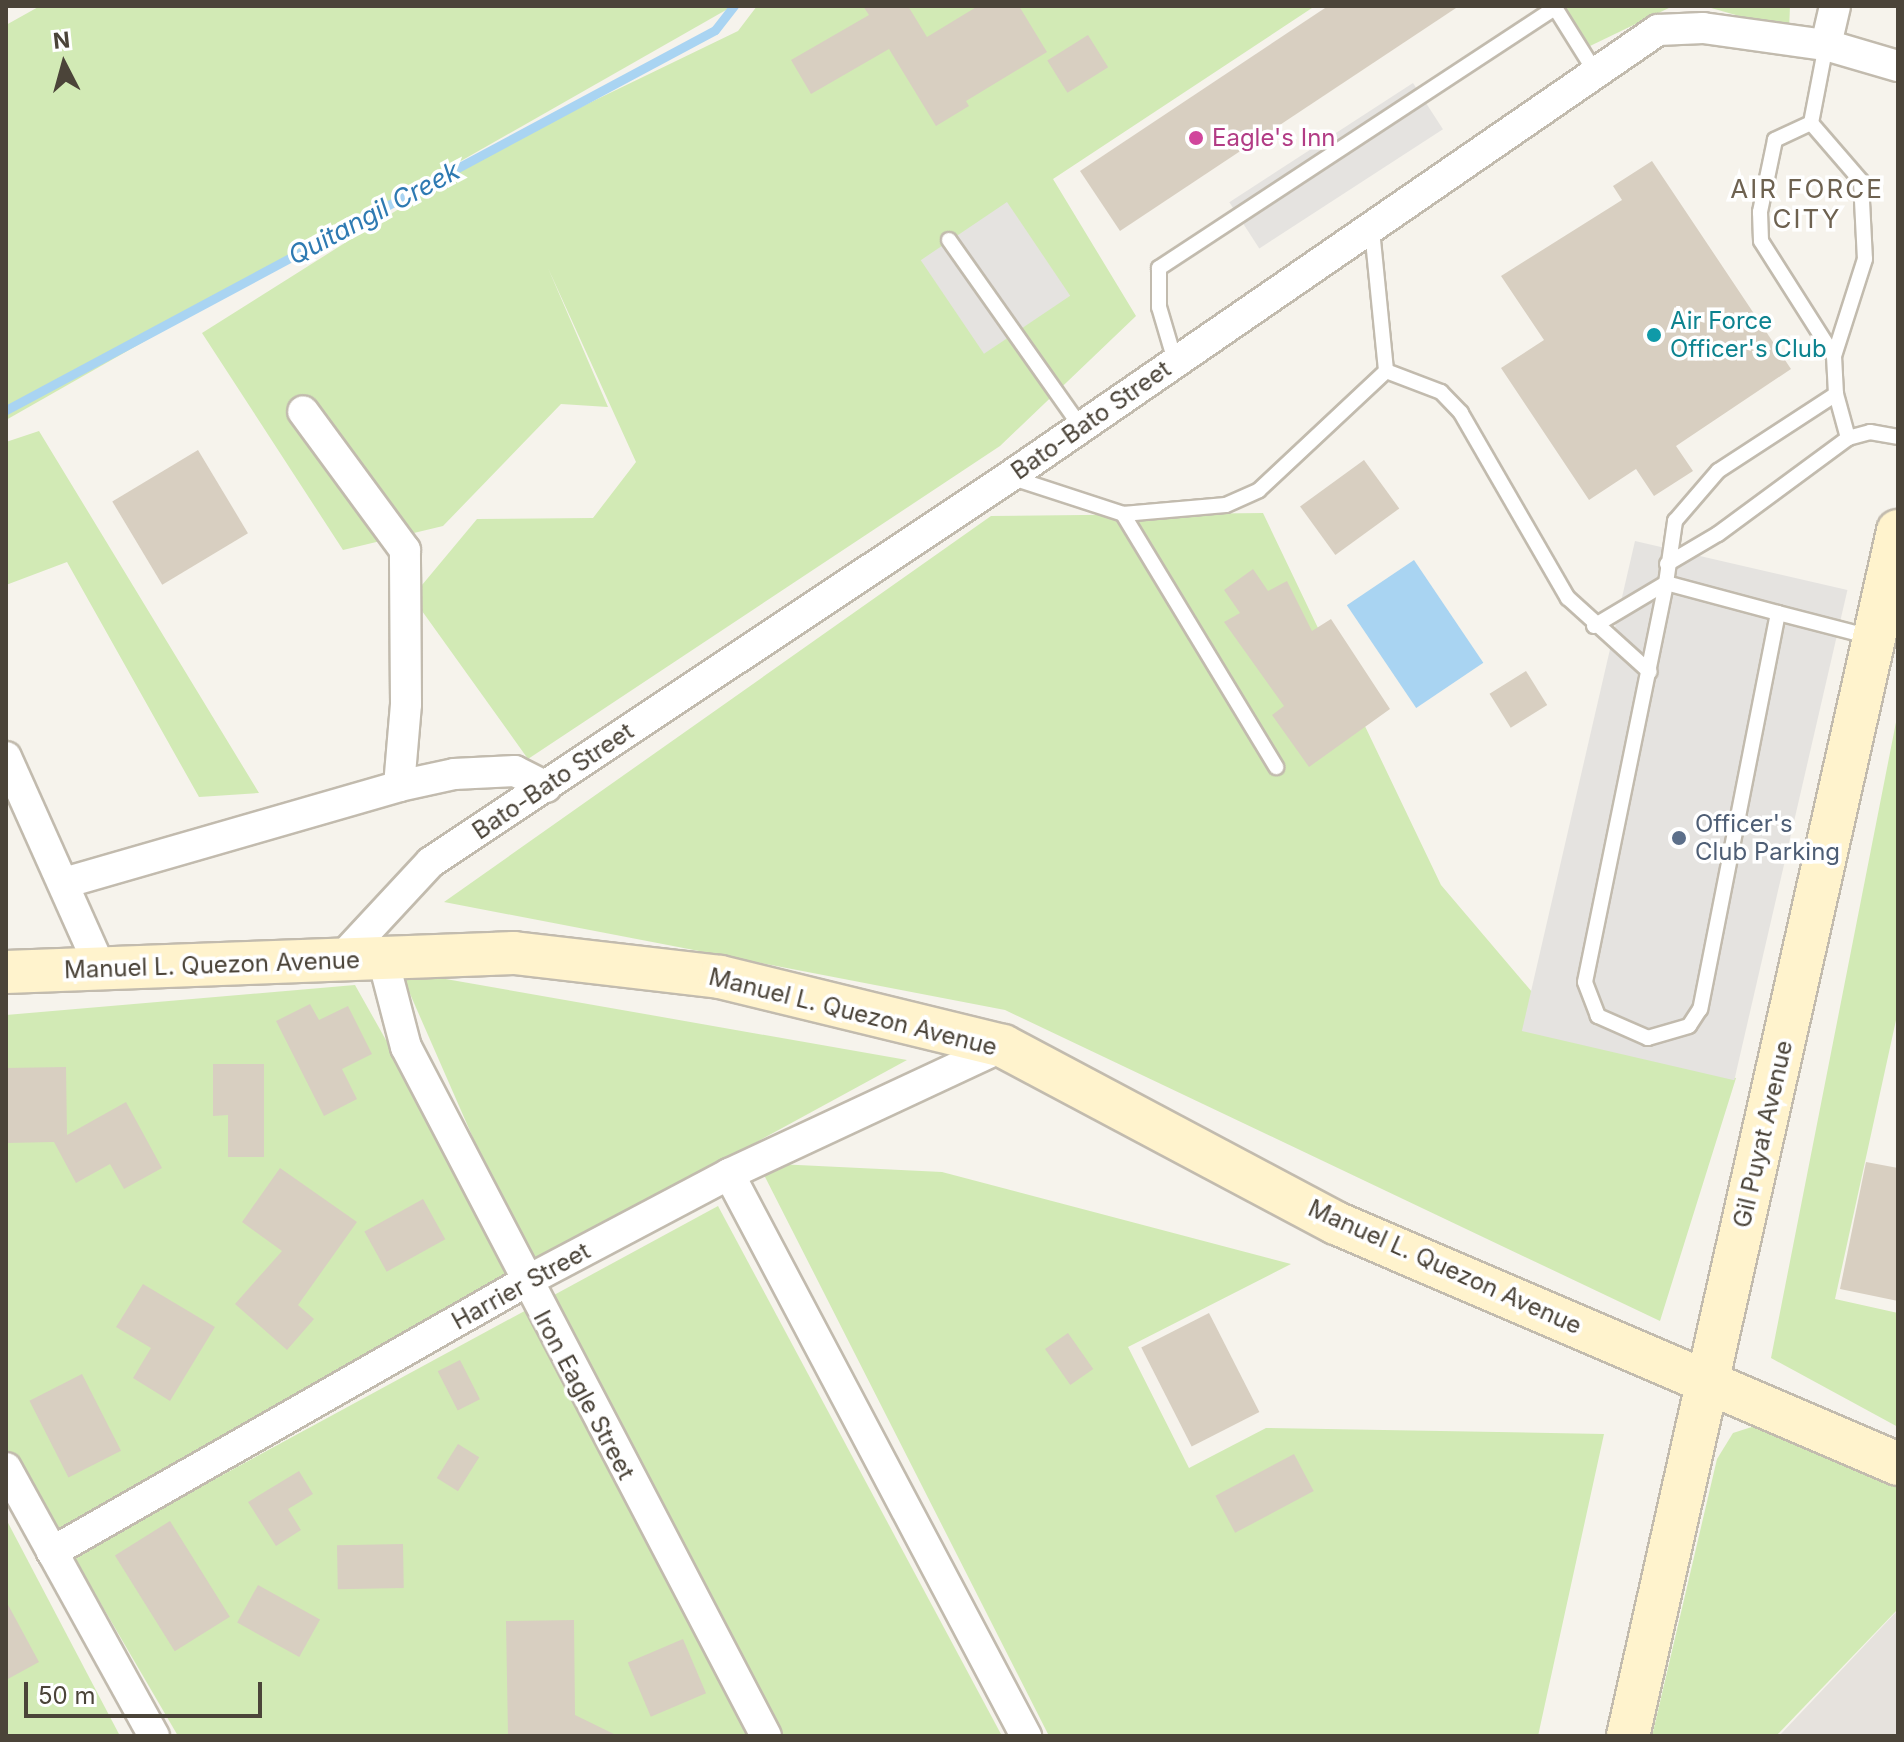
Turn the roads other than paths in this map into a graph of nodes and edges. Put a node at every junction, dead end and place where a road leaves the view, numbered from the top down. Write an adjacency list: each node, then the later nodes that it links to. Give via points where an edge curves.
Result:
1 (1835, 6): 3 (street)
2 (1555, 7): 5 (lane); 10 (lane, via 1159,268 1159,307)
3 (1826, 45): 4 (street, Bato-Bato Street); 5 (street, Bato-Bato Street, via 1703,28 1658,30); 6 (lane)
4 (1898, 66)
5 (1594, 70): 7 (street, Bato-Bato Street)
6 (1811, 123): 9 (lane, via 1861,181 1865,259); 9 (lane, via 1775,140 1760,212 1761,241)
7 (1372, 230): 10 (street, Bato-Bato Street); 11 (lane)
8 (949, 240): 14 (lane)
9 (1834, 356): 12 (lane)
10 (1175, 361): 14 (street, Bato-Bato Street)
11 (1386, 371): 18 (lane, via 1259,490 1226,505); 23 (lane, via 1441,392 1461,413 1568,598)
12 (1836, 394): 16 (lane); 20 (lane, via 1718,471 1675,521)
13 (303, 411): 28 (street, via 405,550 406,704)
14 (1080, 426): 17 (street, Bato-Bato Street)
15 (1898, 437): 16 (lane, via 1870,432)
16 (1848, 438): 20 (lane, via 1718,534)
17 (1009, 477): 18 (lane); 29 (street, Bato-Bato Street)
18 (1123, 514): 27 (lane)
19 (1898, 531): 24 (street, Gil Puyat Avenue)
20 (1667, 564): 21 (lane)
21 (1666, 583): 22 (lane); 23 (lane); 25 (lane)
22 (1778, 613): 24 (lane); 25 (lane, via 1700,1009 1689,1026 1648,1038 1598,1016 1585,982)
23 (1594, 626): 25 (lane)
24 (1874, 637): 38 (street, Gil Puyat Avenue)
25 (1650, 672)
26 (6, 757): 30 (street)
27 (1276, 767)
28 (399, 786): 29 (street, via 454,774 515,771); 30 (street)
29 (546, 787): 32 (street, Bato-Bato Street, via 431,862)
30 (64, 883): 34 (street)
31 (383, 959): 32 (street, Manuel L. Quezon Avenue); 35 (street, Manuel L. Quezon Avenue, via 514,953 720,977); 37 (street, Iron Eagle Street, via 406,1047)
32 (337, 963): 34 (street, Manuel L. Quezon Avenue)
33 (6, 972): 34 (street, Manuel L. Quezon Avenue)
34 (102, 972)
35 (1003, 1046): 36 (street, Harrier Street); 38 (street, Manuel L. Quezon Avenue, via 1336,1223)
36 (729, 1174): 37 (street, Harrier Street); 44 (street)
37 (525, 1282): 41 (street, Harrier Street); 43 (street, Iron Eagle Street)
38 (1707, 1380): 39 (street, Manuel L. Quezon Avenue); 45 (street, Gil Puyat Avenue)
39 (1898, 1464)
40 (6, 1468): 41 (street)
41 (52, 1552): 42 (street)
42 (154, 1736)
43 (766, 1736)
44 (1026, 1736)
45 (1628, 1736)

